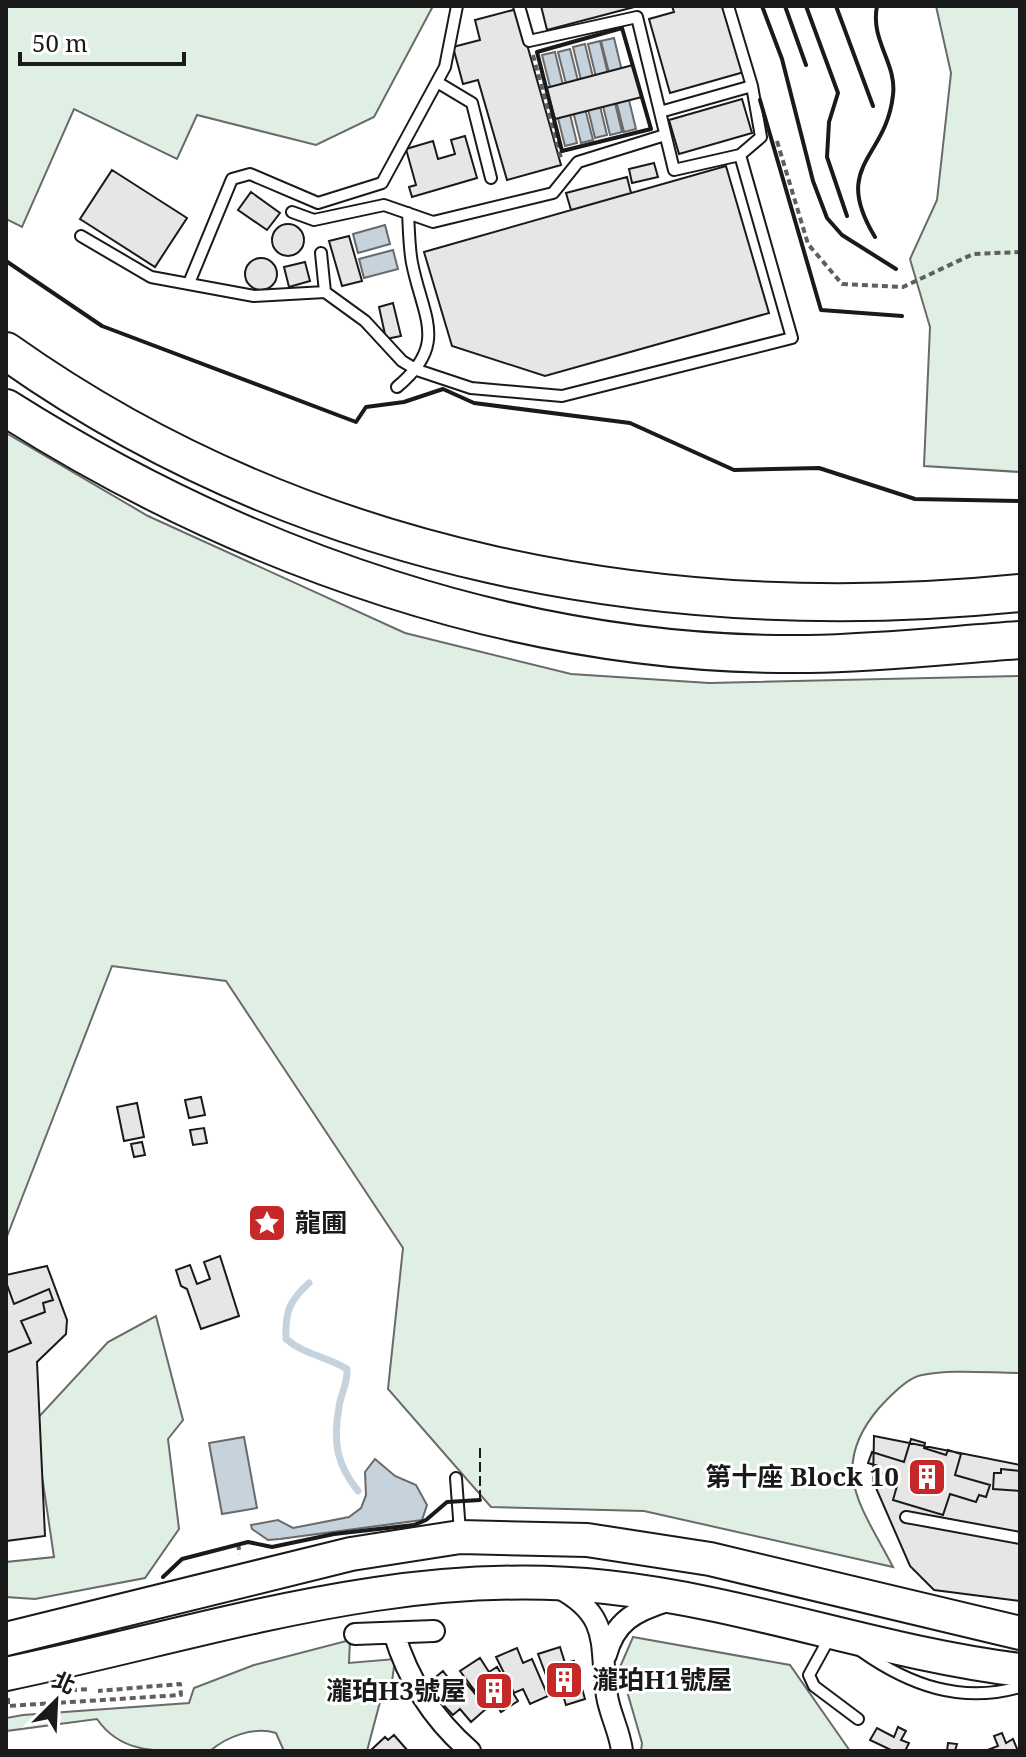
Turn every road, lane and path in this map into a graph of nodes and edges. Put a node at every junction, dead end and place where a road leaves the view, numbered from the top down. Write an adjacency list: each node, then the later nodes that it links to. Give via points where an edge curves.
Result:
1 (457, 6): 5 (lane)
2 (519, 6): 4 (lane)
3 (728, 6): 6 (lane)
4 (529, 41): 7 (lane, via 637,17); 12 (path)
5 (437, 82): 11 (lane, via 472,103); 18 (lane, via 382,183 318,203 250,174 232,179)
6 (752, 86): 7 (lane); 10 (lane, via 761,137)
7 (660, 112): 8 (lane)
8 (665, 135): 10 (lane, via 674,170); 12 (lane, via 578,162)
9 (776, 139): 16 (path, via 808,244 842,284 903,287 973,254)
10 (740, 155): 21 (lane, via 792,338 562,396 471,388)
11 (491, 178)
12 (566, 178): 14 (lane, via 553,193 433,222)
13 (292, 212): 14 (lane, via 314,220 384,205)
14 (408, 213): 21 (lane, via 411,261 431,333)
15 (81, 236): 18 (lane, via 151,277)
16 (1020, 252)
17 (321, 253): 19 (lane)
18 (189, 283): 19 (lane, via 254,296)
19 (325, 292): 21 (lane)
20 (6, 351): 24 (highway, via 111,416 253,486 379,533 506,569 677,597 766,603 882,603)
21 (417, 370): 22 (lane)
22 (397, 387)
23 (6, 408): 25 (highway, via 103,467 233,531 399,592 514,621 630,642 763,653)
24 (1020, 593)
25 (1020, 640)
26 (456, 1478): 28 (lane)
27 (906, 1517): 29 (lane)
28 (460, 1537): 35 (main road, via 587,1540 710,1559); 37 (main road, via 351,1554)
29 (1020, 1538)
30 (551, 1583): 31 (main road); 38 (street, via 588,1609); 40 (main road, via 462,1584 361,1595)
31 (681, 1597): 32 (main road); 38 (street, via 638,1610 611,1637)
32 (833, 1630): 39 (main road); 41 (lane, via 892,1672 933,1689 977,1693); 43 (lane, via 809,1675 814,1686)
33 (434, 1631): 34 (street)
34 (394, 1633): 36 (street); 44 (street, via 424,1700)
35 (1020, 1633)
36 (355, 1634)
37 (6, 1639)
38 (606, 1655): 45 (street, via 606,1694)
39 (1020, 1670)
40 (7, 1684): 42 (path, via 8,1706 181,1695 180,1684)
41 (1020, 1687)
42 (98, 1691)
43 (858, 1719)
44 (470, 1751)
45 (622, 1751)

